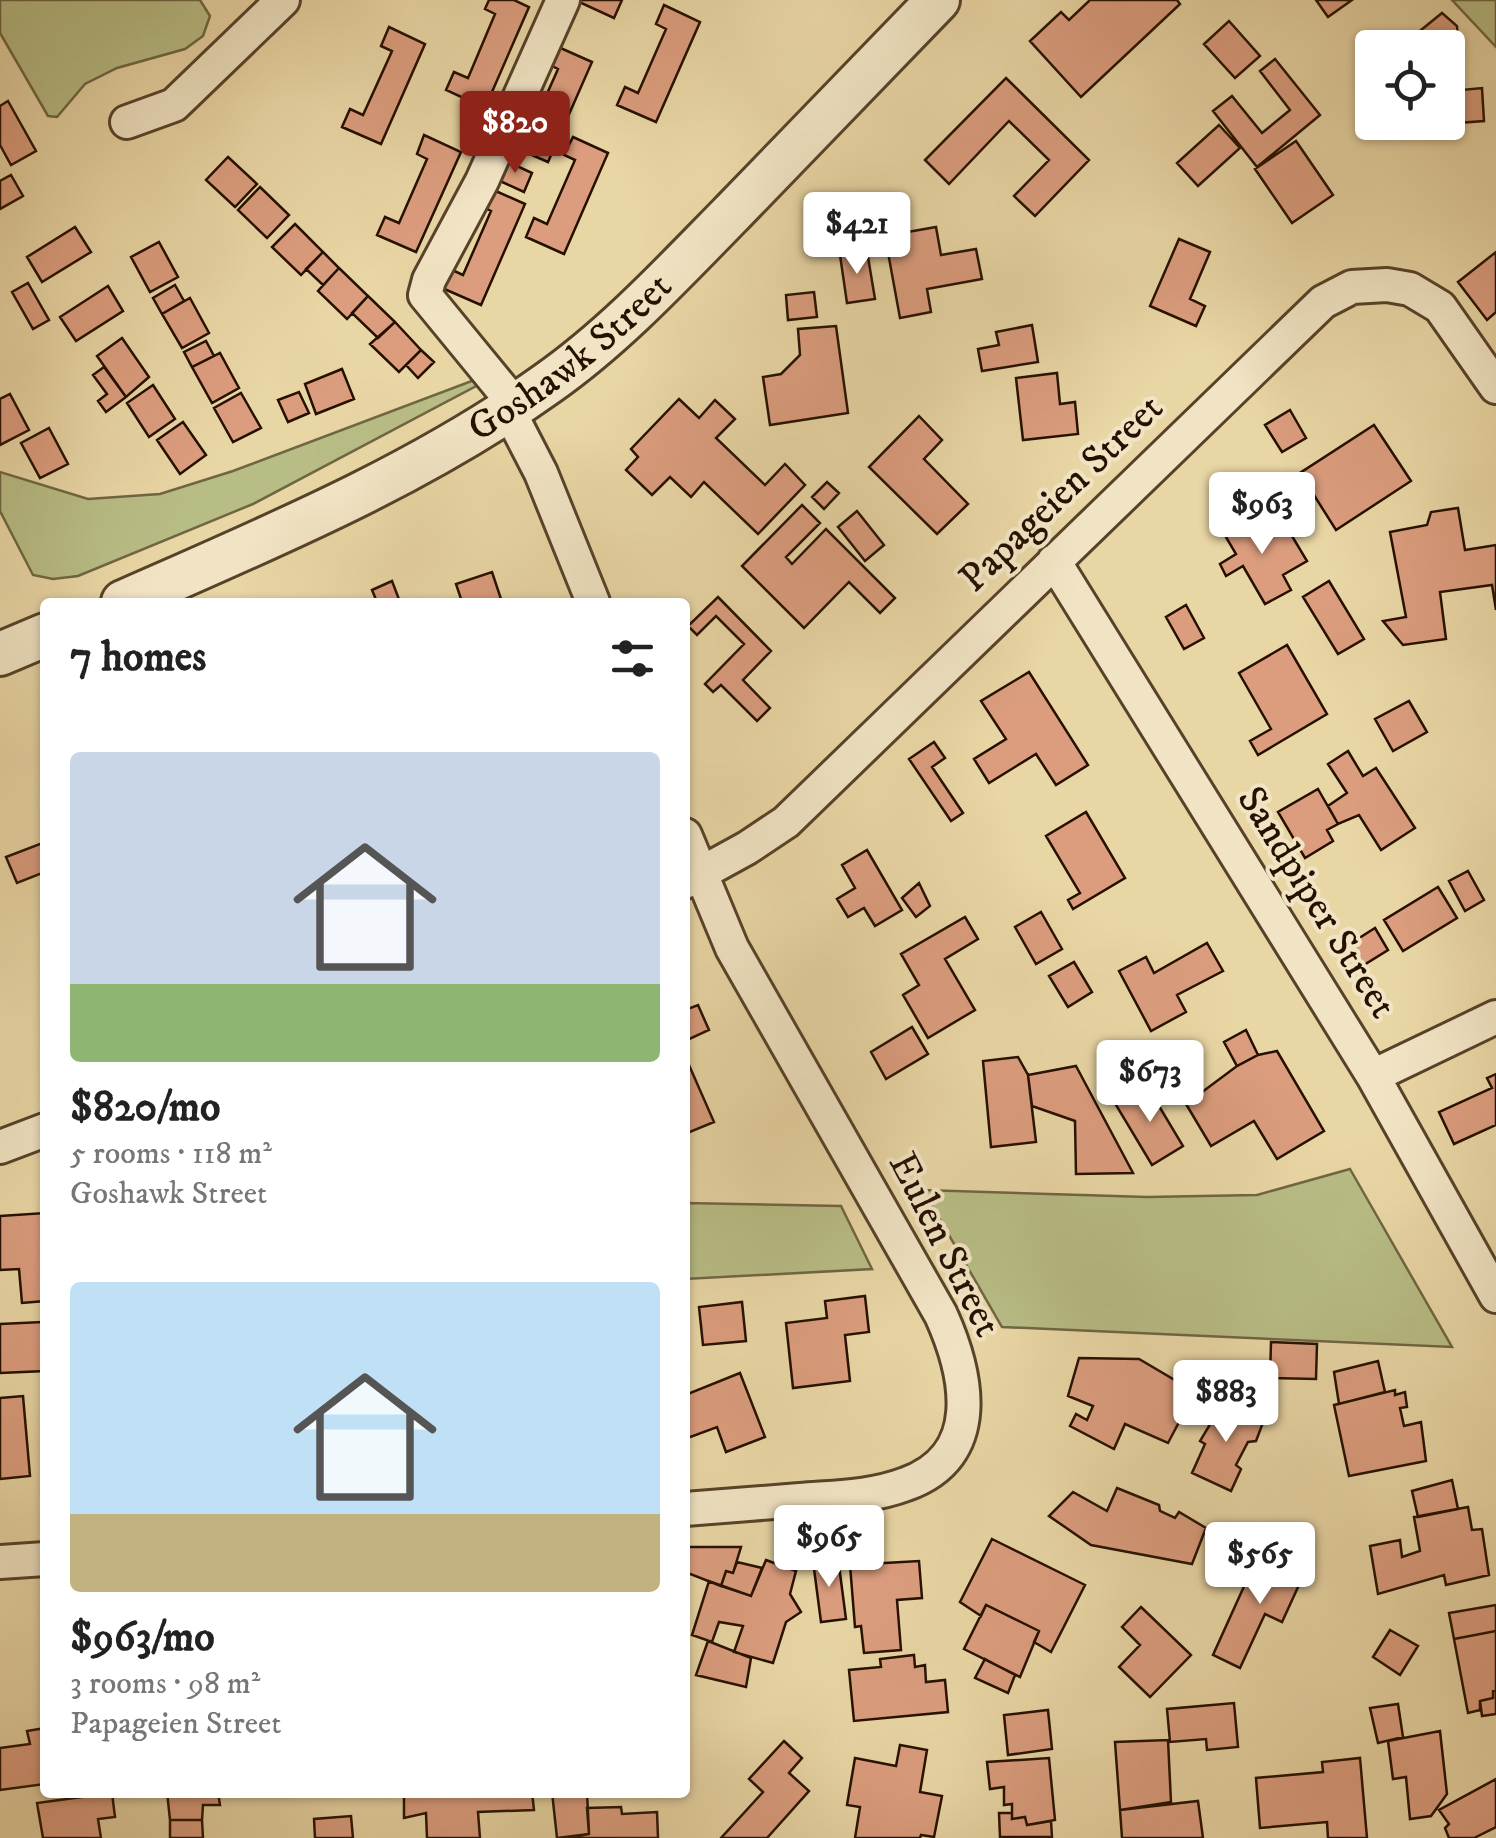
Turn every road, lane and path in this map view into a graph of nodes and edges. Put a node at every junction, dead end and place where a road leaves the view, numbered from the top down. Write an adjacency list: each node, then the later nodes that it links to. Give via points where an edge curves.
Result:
1 (564, 0): 6 (street, via 425,295)
2 (938, 0): 6 (street, Goshawk Street, via 663,283)
3 (264, 7): 4 (street, via 174,105)
4 (127, 122)
5 (1496, 387): 7 (street, Papageien Street, via 1440,307 1410,289 1352,287 1323,302)
6 (513, 408): 8 (street, Goshawk Street, via 309,520); 9 (street)
7 (1054, 561): 12 (street, Papageien Street, via 786,822); 14 (street, Sandpiper Street)
8 (132, 598)
9 (592, 598)
10 (40, 637): 11 (street)
11 (0, 654)
12 (692, 879): 18 (street, Eulen Street, via 940,1315 958,1352 964,1392 961,1433 948,1457 910,1484 866,1495)
13 (1496, 1017): 14 (street)
14 (1372, 1076): 17 (street, Sandpiper Street)
15 (40, 1132): 16 (street)
16 (0, 1148)
17 (1496, 1296)
18 (690, 1509)
19 (40, 1558): 20 (street)
20 (0, 1562)

